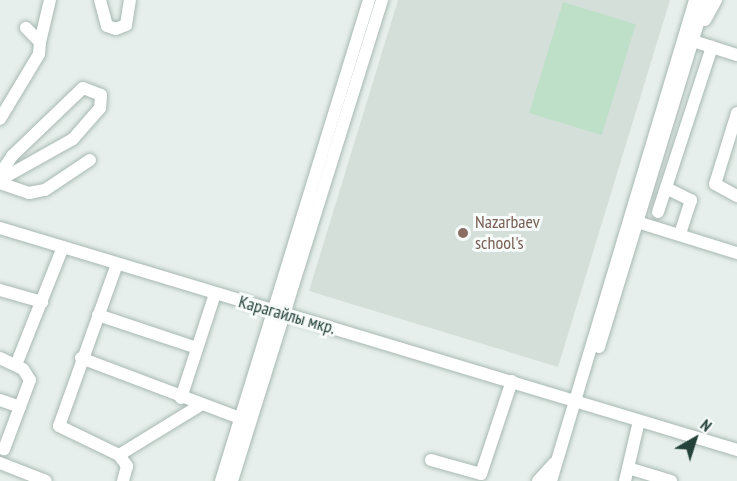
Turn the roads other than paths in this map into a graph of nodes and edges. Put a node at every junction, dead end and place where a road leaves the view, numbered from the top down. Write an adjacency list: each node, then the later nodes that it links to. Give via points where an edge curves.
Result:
1 (50, 0): 11 (street)
2 (100, 0): 3 (street, via 107,26 116,29 126,25)
3 (130, 0)
4 (369, 0): 31 (street)
5 (382, 0): 31 (street)
6 (705, 0): 10 (street)
7 (716, 0): 10 (street)
8 (692, 4): 22 (street)
9 (26, 28): 11 (street)
10 (694, 38): 12 (street); 22 (street)
11 (40, 42): 15 (street, via 39,54)
12 (712, 47): 13 (street); 19 (street)
13 (737, 55)
14 (737, 113): 20 (street, via 715,184)
15 (0, 119)
16 (90, 160): 18 (street, via 45,190 29,193)
17 (0, 174): 18 (street, via 12,156 82,88 100,95 100,108 73,139)
18 (0, 181)
19 (666, 188): 21 (street); 24 (street, via 690,200)
20 (737, 196)
21 (658, 212)
22 (635, 221): 24 (street); 40 (street)
23 (0, 228): 25 (street, Карагайлы мкр.)
24 (680, 234): 26 (street)
25 (63, 247): 27 (street, Карагайлы мкр.); 30 (street)
26 (737, 253)
27 (117, 264): 29 (street, Карагайлы мкр.); 32 (street)
28 (0, 290): 30 (street)
29 (215, 294): 31 (street, Карагайлы мкр.); 33 (street)
30 (42, 302): 36 (street)
31 (279, 313): 37 (street, Карагайлы мкр.); 43 (street); 55 (street)
32 (98, 315): 33 (street); 35 (street)
33 (197, 348): 38 (street)
34 (0, 358): 36 (street)
35 (81, 358): 38 (street); 47 (street, via 59,426)
36 (15, 365): 42 (street, via 30,380)
37 (512, 381): 40 (street, Карагайлы мкр.); 48 (street, via 481,474)
38 (181, 398): 41 (street)
39 (0, 400): 42 (street)
40 (578, 401): 44 (street, Карагайлы мкр.); 50 (street)
41 (199, 406): 43 (street); 47 (street)
42 (20, 407): 45 (street)
43 (240, 418): 54 (street)
44 (639, 421): 46 (street, Карагайлы мкр.); 51 (street)
45 (4, 449)
46 (737, 450)
47 (118, 455): 53 (street, via 127,466)
48 (431, 460)
49 (0, 463): 52 (street)
50 (554, 463): 56 (street); 57 (street)
51 (628, 468): 58 (street); 59 (street)
52 (46, 481)
53 (123, 481)
54 (221, 481)
55 (232, 481)
56 (538, 481)
57 (551, 481)
58 (625, 481)
59 (671, 481)

